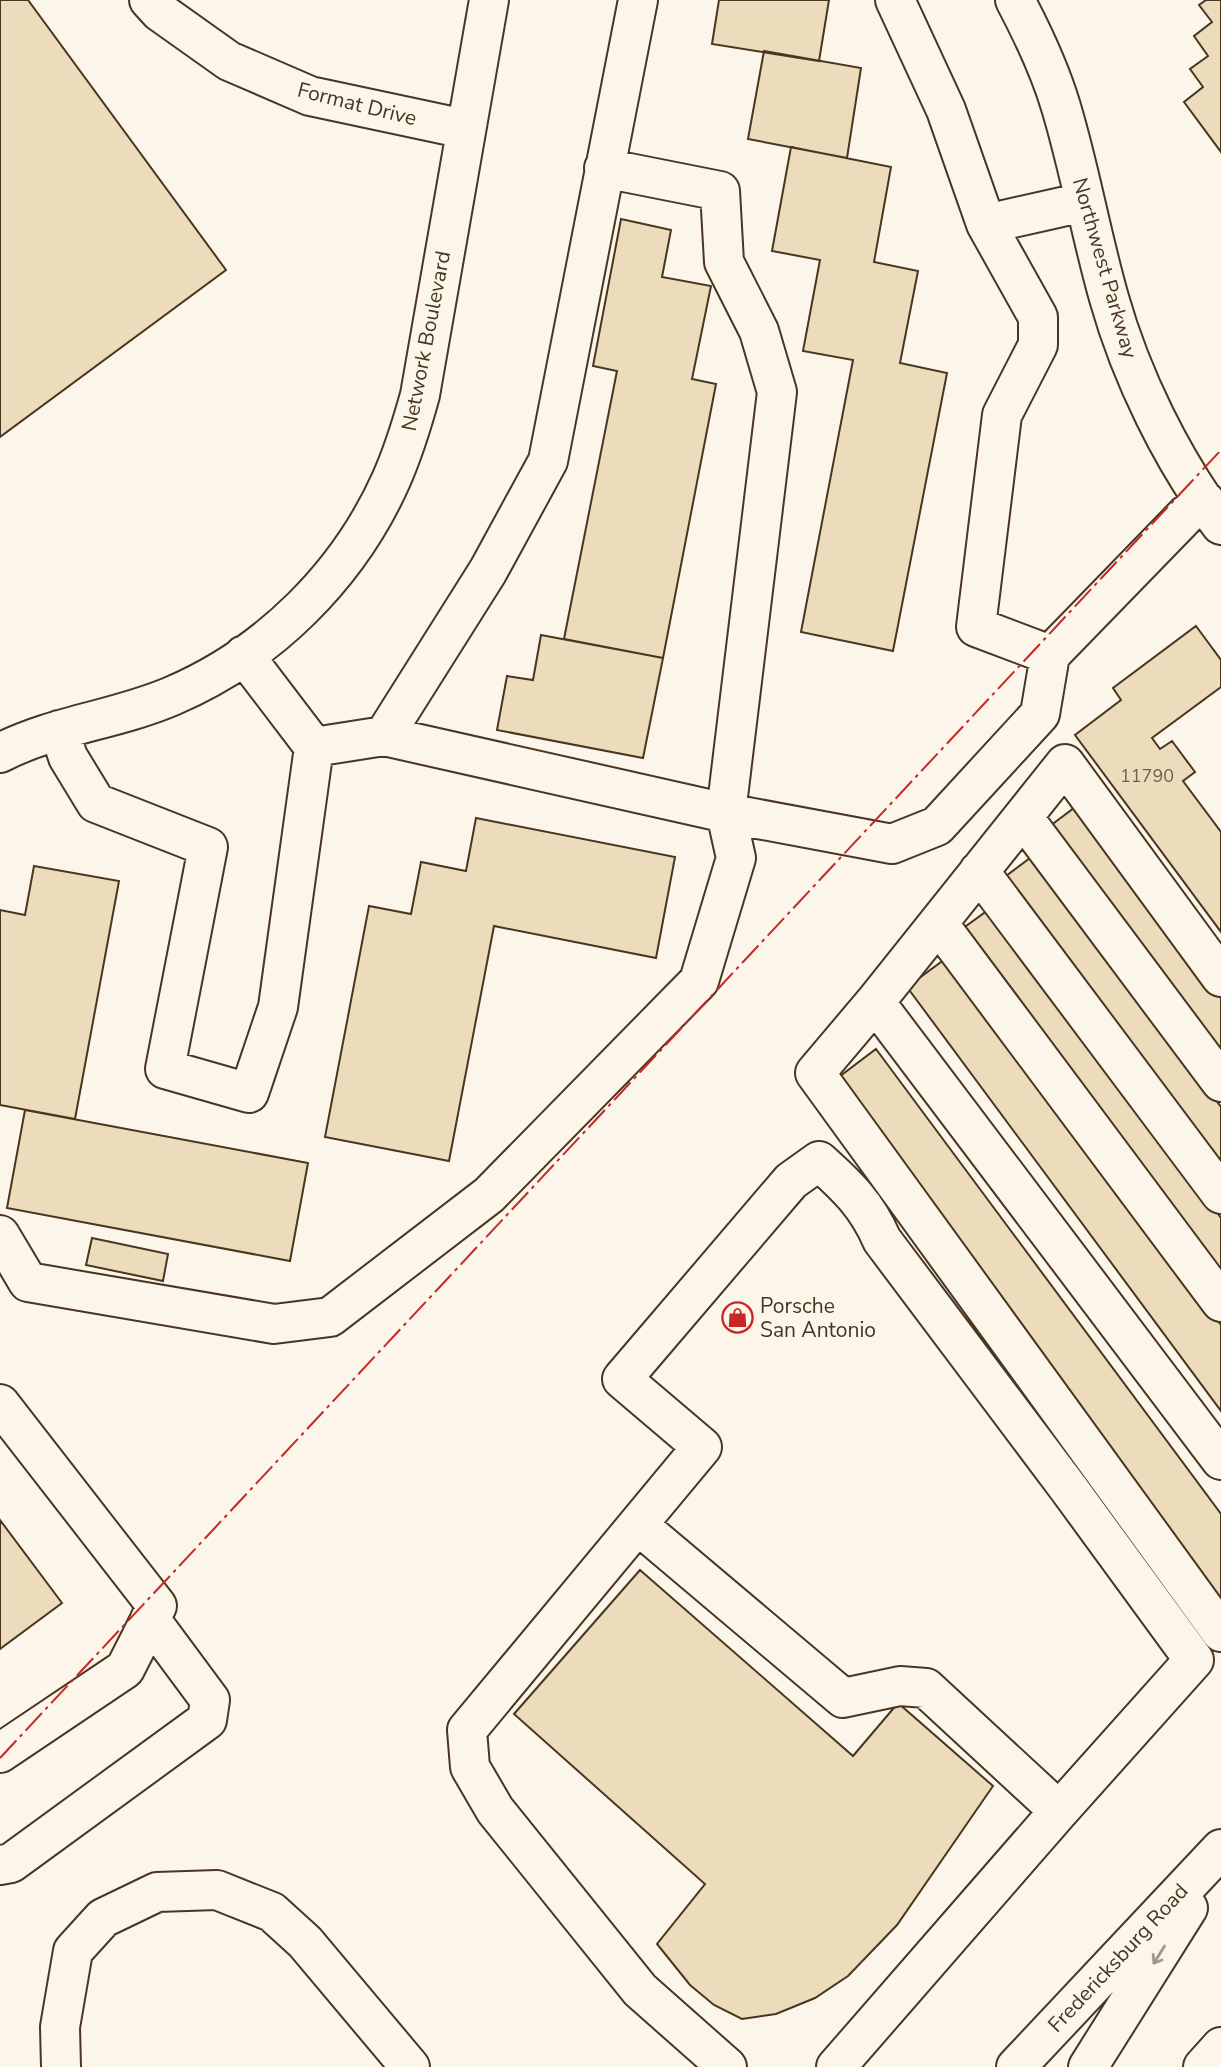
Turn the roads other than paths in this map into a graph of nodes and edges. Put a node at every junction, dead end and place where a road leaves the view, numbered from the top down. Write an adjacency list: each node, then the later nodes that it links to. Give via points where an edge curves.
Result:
1 (149, 0): 6 (main road, Format Drive, via 229,61 310,96)
2 (489, 0): 6 (main road, Network Boulevard)
3 (638, 0): 7 (main road)
4 (895, 0): 9 (main road, via 946,110)
5 (1017, 1): 8 (main road, Northwest Parkway, via 1060,106)
6 (465, 129): 11 (main road, Network Boulevard, via 420,395 391,480 353,548 318,592)
7 (604, 168): 14 (main road, via 548,461 488,571); 17 (main road, via 720,191 724,262 759,331 777,393)
8 (1084, 202): 9 (main road); 10 (main road, Northwest Parkway, via 1110,300 1137,377 1173,450)
9 (986, 224): 12 (main road, via 1038,317 1038,345 1002,415 976,627)
10 (1216, 516): 12 (main road, via 1186,515)
11 (244, 655): 13 (main road, Network Boulevard, via 172,696 131,712); 15 (main road)
12 (1050, 655): 17 (main road, via 1040,714 937,826 892,844)
13 (59, 730): 15 (main road, via 68,757 96,803 208,847 165,1069 249,1093 278,1007); 16 (main road, Network Boulevard)
14 (384, 736): 15 (main road); 17 (main road)
15 (314, 747)
16 (0, 753)
17 (726, 813): 25 (main road, via 736,858 699,981 489,1195 330,1317 274,1324 28,1282)
18 (1023, 817): 19 (main road); 21 (main road, via 1065,765); 23 (main road)
19 (979, 872): 20 (main road); 24 (main road)
20 (938, 923): 22 (main road); 26 (main road)
21 (1221, 977)
22 (876, 1002): 28 (main road); 31 (main road, via 816,1073)
23 (1221, 1082)
24 (1221, 1194)
25 (0, 1236)
26 (1221, 1302)
27 (0, 1404): 30 (main road, via 157,1606)
28 (1221, 1460)
29 (638, 1525): 33 (main road, via 843,1698 900,1686 926,1688); 33 (main road, via 702,1447 622,1379 791,1181 819,1161 872,1216 882,1240 1194,1660); 40 (main road, via 467,1730 470,1767 495,1810 640,1990)
30 (150, 1619): 32 (main road, via 125,1669); 36 (main road, via 210,1700 207,1720 11,1863)
31 (1221, 1632)
32 (0, 1754)
33 (1059, 1811): 41 (main road)
34 (1221, 1849): 42 (main road, Fredericksburg Road)
35 (1221, 1856): 43 (main road, one-way to 43)
36 (0, 1865)
37 (1221, 2047): 44 (main road)
38 (61, 2067): 39 (main road, via 60,2027 73,1951 103,1918 157,1892 217,1890 272,1912 305,1942)
39 (410, 2067)
40 (727, 2067)
41 (836, 2067)
42 (1016, 2067)
43 (1088, 2067)
44 (1203, 2067)

